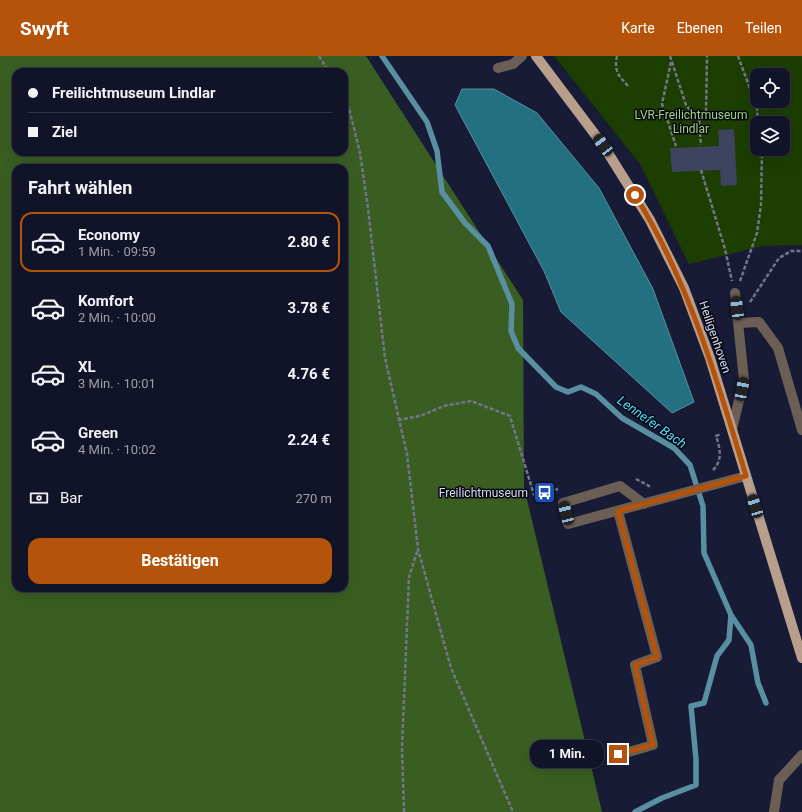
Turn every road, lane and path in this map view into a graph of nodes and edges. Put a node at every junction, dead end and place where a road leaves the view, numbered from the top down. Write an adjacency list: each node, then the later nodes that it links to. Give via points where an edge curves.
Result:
1 (319, 56): 9 (path)
2 (522, 56): 10 (lane, via 513,64)
3 (536, 56): 23 (main road, Heiligenhoven, via 603,145 650,220 684,288 710,358)
4 (617, 56): 11 (path, via 615,66 619,77)
5 (670, 56): 8 (path)
6 (707, 56): 14 (path, via 706,113)
7 (738, 56): 13 (path)
8 (671, 62): 14 (path, via 686,105); 16 (path, via 662,104)
9 (326, 68)
10 (498, 68)
11 (628, 86)
12 (348, 108): 22 (path, via 360,153 385,358)
13 (758, 116)
14 (699, 121): 15 (path)
15 (701, 145)
16 (676, 146)
17 (762, 156): 20 (path, via 761,205 757,233)
18 (701, 170): 20 (path, via 725,249)
19 (802, 251): 21 (path, via 791,251 779,258 759,287)
20 (735, 294): 21 (lane)
21 (739, 324): 23 (lane, via 744,380); 24 (lane, via 759,322 778,348)
22 (398, 420): 27 (path, via 471,401 510,416); 30 (path, via 406,454)
23 (732, 429): 25 (path, via 716,436 720,449 719,459); 26 (main road, Heiligenhoven)
24 (802, 430)
25 (710, 471)
26 (746, 476): 28 (lane); 31 (main road, Heiligenhoven)
27 (534, 495)
28 (644, 504): 29 (lane); 29 (lane, via 620,486 563,502 568,524)
29 (618, 511): 32 (lane, via 657,657 635,665 653,745)
30 (418, 549): 34 (path, via 409,578 402,749); 35 (path, via 450,668)
31 (802, 658)
32 (618, 754)
33 (802, 755): 36 (lane, via 779,780)
34 (404, 812)
35 (513, 812)
36 (774, 812)

